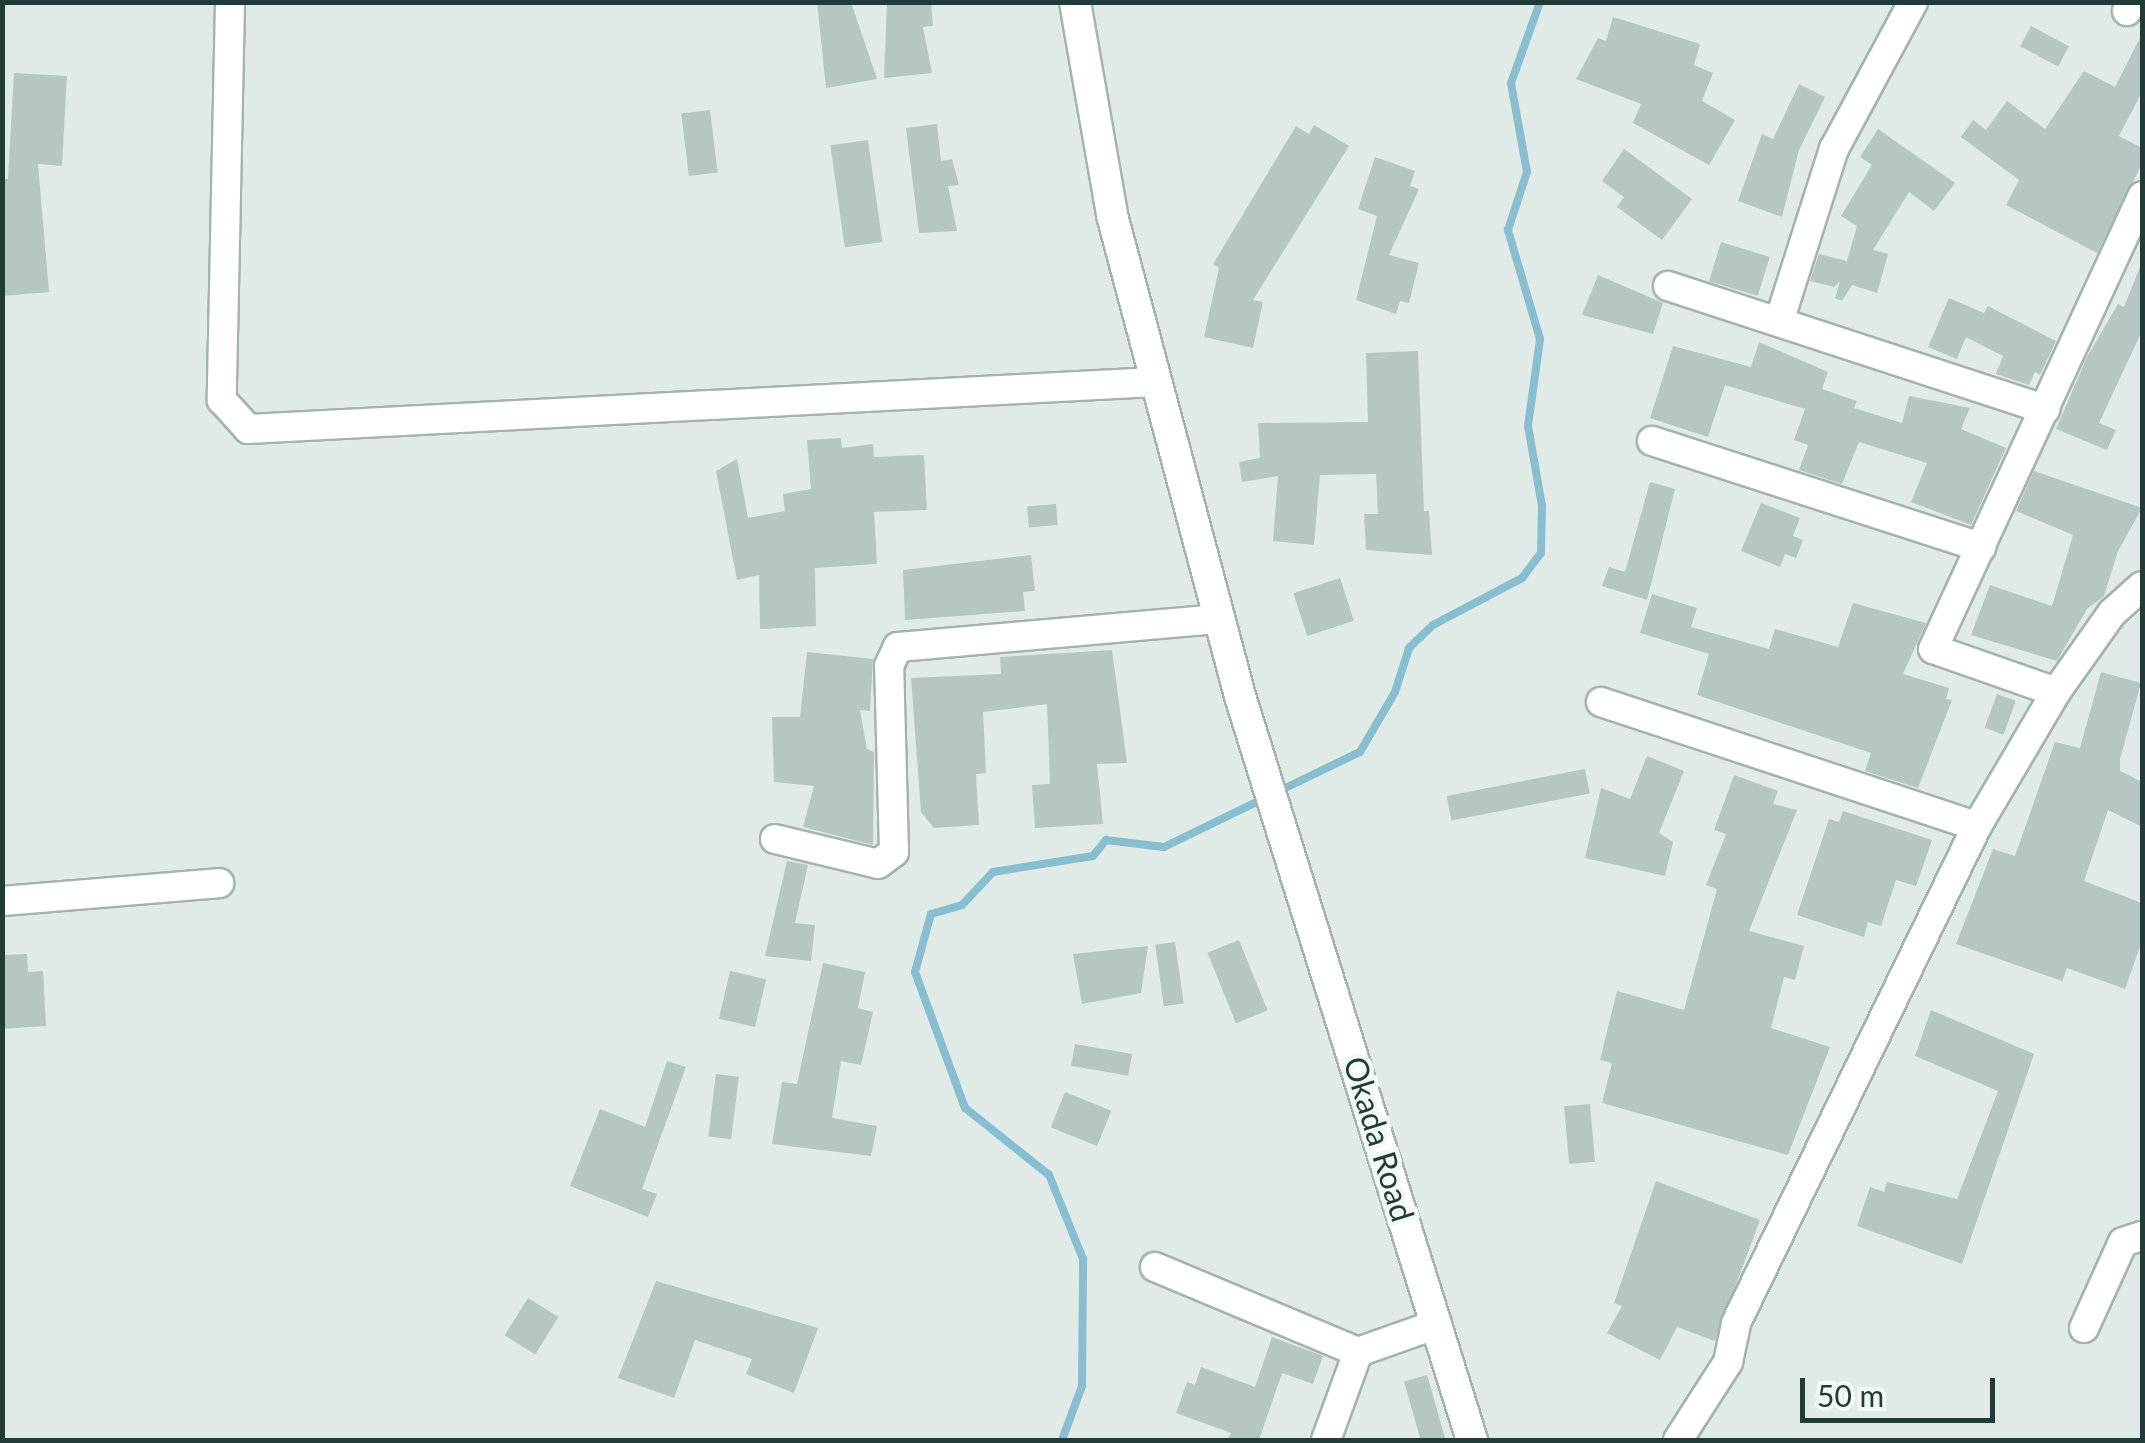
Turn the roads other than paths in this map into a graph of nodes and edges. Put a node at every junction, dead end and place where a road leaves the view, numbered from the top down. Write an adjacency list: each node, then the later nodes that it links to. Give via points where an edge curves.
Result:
1 (230, 2): 7 (street, via 222,400 248,428)
2 (1075, 2): 7 (street, Okada Road, via 1112,215)
3 (1913, 2): 6 (street, via 1834,149)
4 (2142, 196): 8 (street)
5 (1668, 286): 6 (street)
6 (1778, 322): 8 (street)
7 (1155, 382): 12 (street, Okada Road)
8 (2045, 410): 10 (street)
9 (1652, 442): 10 (street)
10 (1981, 546): 13 (street, via 1933,650)
11 (2142, 586): 13 (street, via 2112,613)
12 (1220, 619): 16 (street, via 898,647 889,666 894,852 878,864); 21 (street, Okada Road)
13 (2056, 692): 15 (street)
14 (1601, 702): 15 (street)
15 (1977, 826): 26 (street, via 1736,1322 1728,1362)
16 (775, 838)
17 (219, 883): 18 (street)
18 (2, 901)
19 (2142, 1236): 22 (street, via 2123,1242)
20 (1155, 1267): 23 (street)
21 (1437, 1324): 23 (street); 25 (street, Okada Road)
22 (2084, 1328)
23 (1358, 1352): 24 (street)
24 (1326, 1440)
25 (1472, 1440)
26 (1678, 1440)

